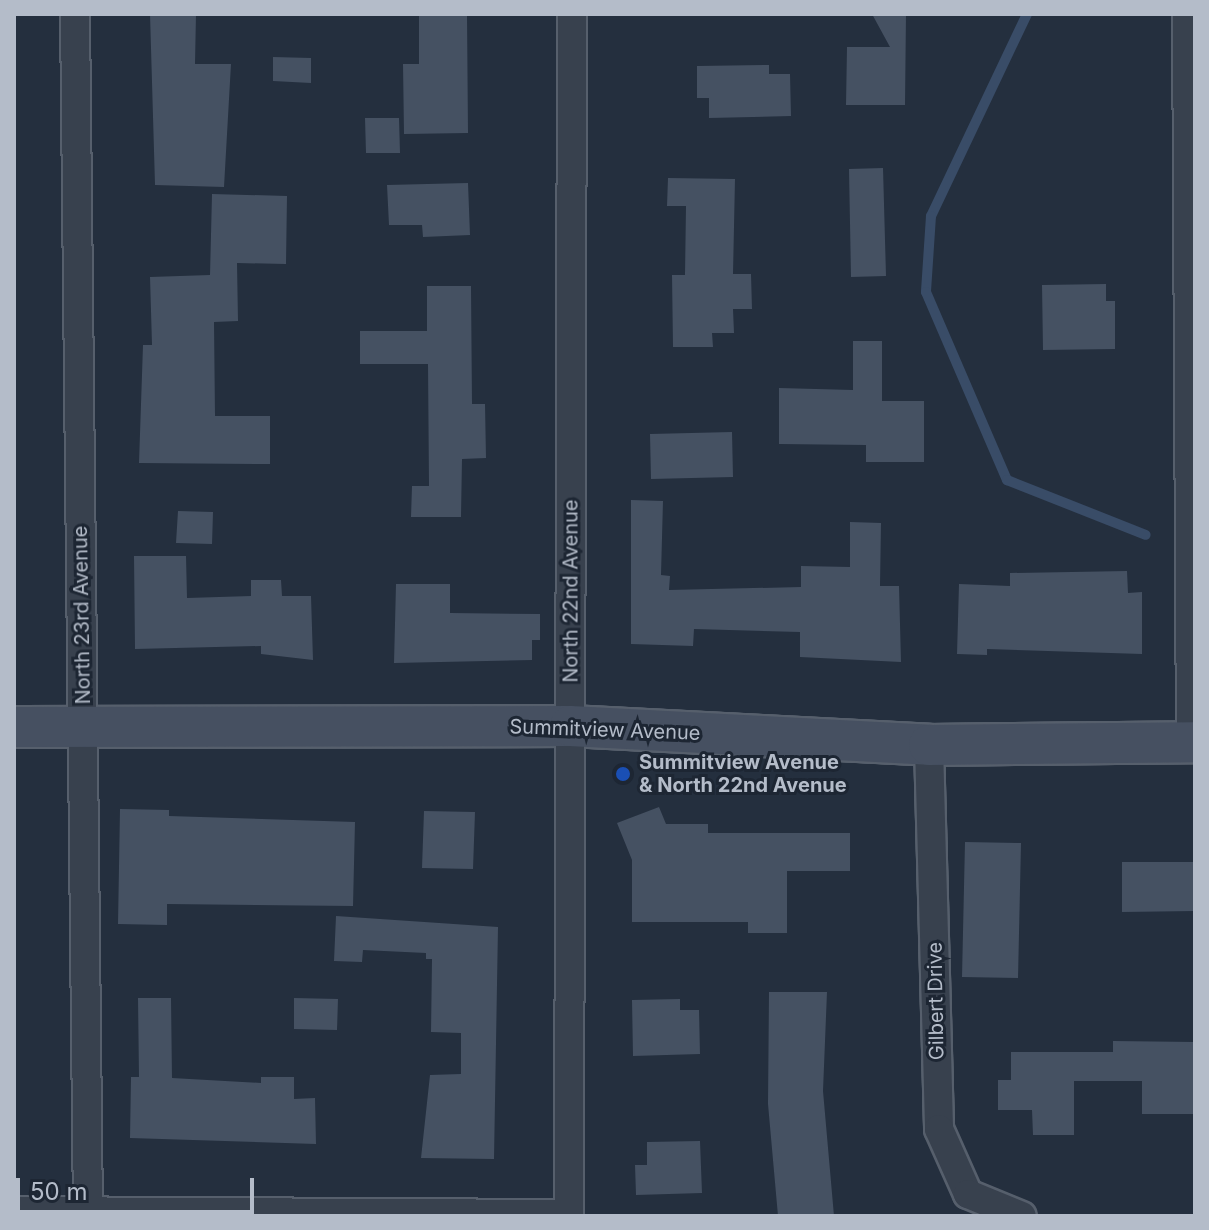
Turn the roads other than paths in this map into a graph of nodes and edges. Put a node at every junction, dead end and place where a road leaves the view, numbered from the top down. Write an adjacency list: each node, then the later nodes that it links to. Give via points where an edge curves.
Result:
1 (75, 14): 7 (street, North 23rd Avenue)
2 (572, 14): 5 (street, North 22nd Avenue)
3 (1187, 14): 4 (street)
4 (1192, 229): 8 (street)
5 (570, 726): 7 (main road, Summitview Avenue); 9 (main road, Summitview Avenue); 12 (street, North 22nd Avenue)
6 (14, 727): 7 (main road, Summitview Avenue)
7 (83, 728): 11 (street, North 23rd Avenue)
8 (1193, 742): 9 (main road, Summitview Avenue)
9 (929, 745): 13 (street, Gilbert Drive, via 939,1129 968,1194)
10 (14, 1211): 11 (street)
11 (88, 1214): 12 (street)
12 (569, 1215)
13 (1022, 1216)

